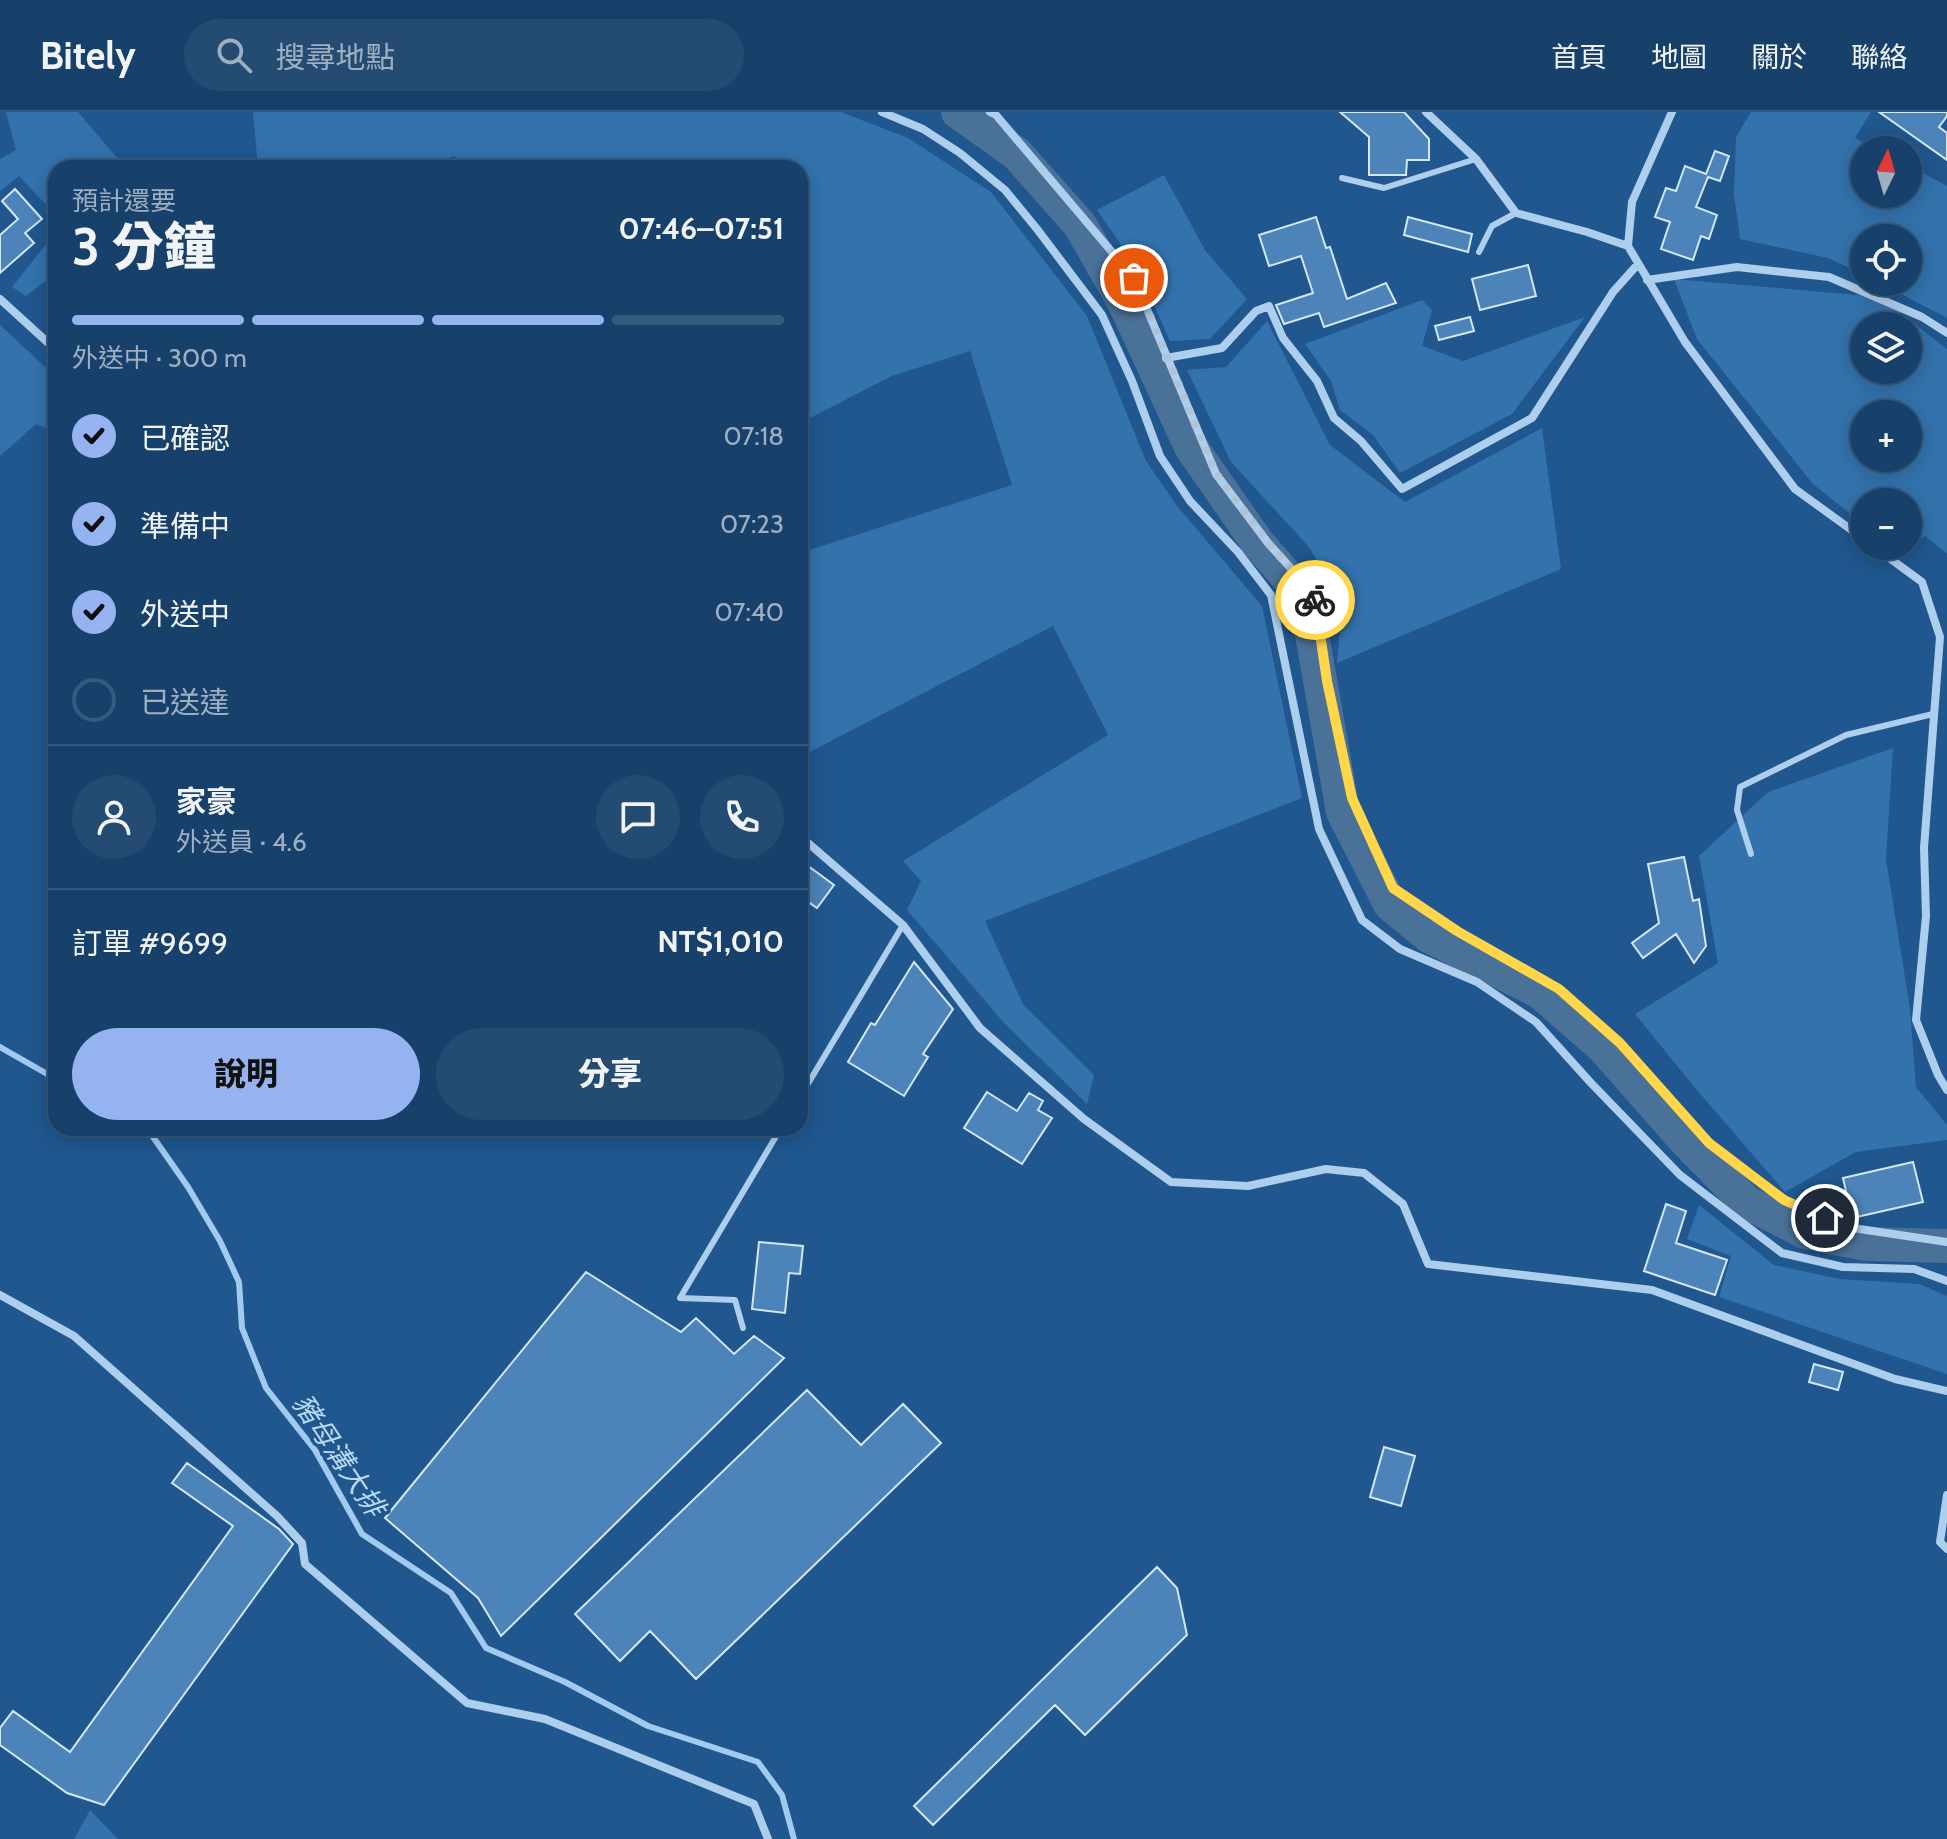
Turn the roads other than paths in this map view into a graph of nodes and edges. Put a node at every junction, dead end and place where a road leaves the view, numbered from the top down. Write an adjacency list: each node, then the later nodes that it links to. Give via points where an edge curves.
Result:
1 (882, 112): 26 (street, via 923,129 960,153 1005,190 1037,229 1102,315 1160,456 1190,501 1271,595 1319,829 1362,920 1400,949 1477,982 1536,1022 1680,1175 1782,1253 1843,1267 1914,1269)
2 (990, 112): 15 (street, via 1134,278)
3 (1426, 112): 5 (street)
4 (1672, 112): 8 (street, via 1632,202)
5 (1476, 159): 6 (lane, via 1384,188); 7 (street)
6 (1342, 178)
7 (1516, 213): 8 (street); 9 (lane, via 1492,226)
8 (1628, 246): 10 (street)
9 (1479, 252)
10 (1638, 264): 11 (street); 15 (street, via 1613,292 1532,418 1402,489 1334,418 1269,306 1256,311 1222,348)
11 (1647, 280): 13 (street, via 1737,267 1829,277); 16 (street, via 1685,342 1795,489)
12 (0, 299): 14 (street)
13 (1947, 333)
14 (48, 343)
15 (1166, 358): 25 (street, via 1216,474 1315,595 1352,798 1393,888 1559,989 1620,1043 1709,1143 1784,1200 1846,1227)
16 (1850, 529)
17 (1892, 560): 18 (street, via 1922,582 1940,637)
18 (1933, 714): 20 (lane, via 1846,735 1740,787 1737,810); 23 (street, via 1924,848 1926,916 1916,1020)
19 (808, 843): 21 (street)
20 (1751, 854)
21 (903, 925): 22 (lane); 29 (street, via 980,1028 1084,1119 1171,1182 1248,1186 1326,1169 1364,1173 1403,1204 1428,1264 1652,1290 1895,1379)
22 (808, 1084)
23 (1947, 1090)
24 (776, 1136): 28 (lane, via 680,1298 735,1300)
25 (1947, 1242)
26 (1947, 1281)
27 (0, 1295): 32 (street, via 74,1336 277,1516 302,1543 305,1564 467,1703 545,1719 754,1804)
28 (743, 1328)
29 (1947, 1391)
30 (1947, 1495): 31 (street, via 1940,1542)
31 (1947, 1549)
32 (768, 1839)

